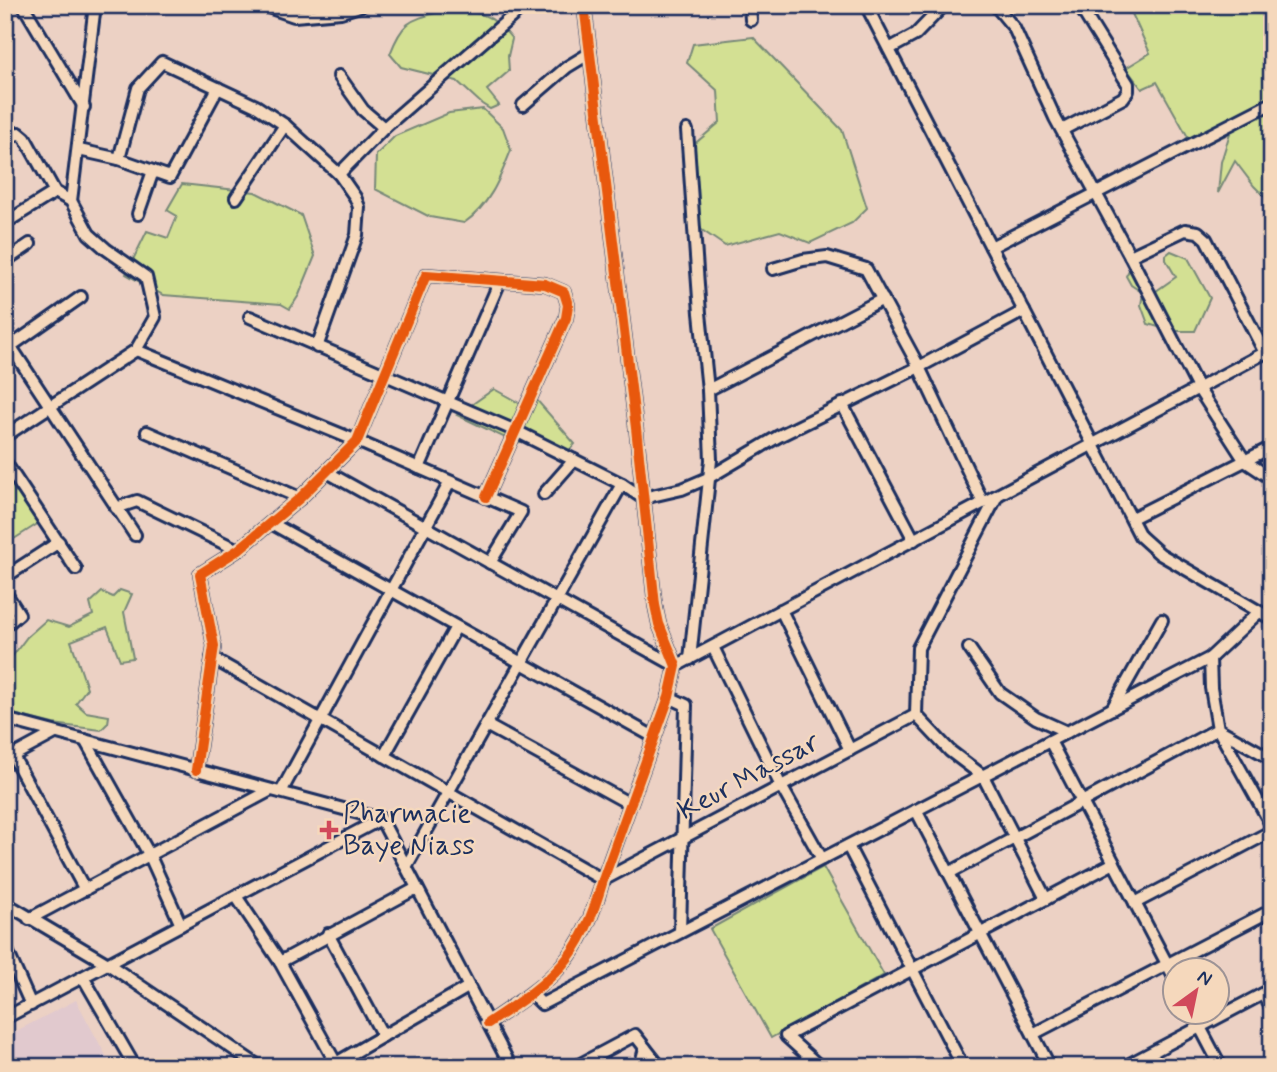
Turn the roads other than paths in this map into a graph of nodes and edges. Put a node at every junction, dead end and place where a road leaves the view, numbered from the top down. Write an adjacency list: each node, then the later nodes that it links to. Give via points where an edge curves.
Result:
1 (23, 5): 19 (street)
2 (95, 5): 19 (street)
3 (262, 5): 4 (street, via 294,16)
4 (363, 5)
5 (525, 5): 21 (street)
6 (584, 5): 14 (street)
7 (750, 5): 12 (street)
8 (866, 5): 13 (street)
9 (944, 5): 13 (street, via 915,35)
10 (995, 5): 22 (street, via 1014,29)
11 (1079, 5): 22 (street, via 1128,91)
12 (751, 20)
13 (889, 49): 36 (street)
14 (590, 53): 18 (street); 75 (street)
15 (339, 76): 21 (street, via 363,110)
16 (218, 88): 20 (street); 26 (street, via 162,62 138,88); 27 (street, via 170,177)
17 (1272, 103): 30 (street)
18 (523, 105)
19 (84, 107): 25 (street)
20 (285, 125): 28 (street); 31 (street)
21 (384, 128): 28 (street)
22 (1062, 130): 30 (street)
23 (687, 131): 52 (street)
24 (5, 140): 29 (street, via 19,133 25,138)
25 (79, 150): 26 (street); 32 (street)
26 (119, 159): 27 (street)
27 (153, 171): 33 (street)
28 (339, 174): 46 (street, via 359,207 357,235)
29 (55, 192): 32 (street); 34 (street)
30 (1097, 194): 36 (street); 37 (street)
31 (236, 198)
32 (71, 201): 47 (street, via 89,234 146,277 155,317)
33 (138, 214)
34 (5, 223)
35 (30, 244): 38 (street)
36 (991, 247): 43 (street)
37 (1130, 256): 48 (street, via 1185,230 1198,232); 51 (street)
38 (5, 261)
39 (773, 269): 42 (street, via 827,257 866,269)
40 (500, 281): 50 (street, via 426,275); 53 (street); 56 (street, via 558,288 568,305)
41 (81, 297): 45 (street)
42 (883, 299): 49 (street); 52 (street)
43 (1024, 311): 49 (street); 60 (street)
44 (250, 317): 46 (street)
45 (8, 342): 55 (street)
46 (317, 346): 50 (street)
47 (136, 350): 55 (street); 59 (street)
48 (1268, 351): 51 (street)
49 (919, 367): 54 (street); 76 (street)
50 (384, 375): 53 (street); 59 (street)
51 (1198, 388): 60 (street); 63 (street)
52 (708, 390): 67 (street)
53 (448, 402): 56 (street); 65 (street)
54 (842, 404): 67 (street); 82 (street)
55 (50, 407): 58 (street); 77 (street)
56 (516, 431): 62 (street); 73 (street)
57 (147, 432): 74 (street)
58 (5, 436)
59 (357, 441): 65 (street); 66 (street)
60 (1093, 444): 72 (street); 78 (street)
61 (1272, 447): 63 (street)
62 (574, 460): 70 (street); 71 (street)
63 (1245, 461): 68 (street); 78 (street)
64 (5, 462): 83 (street)
65 (419, 468): 69 (street)
66 (327, 471): 74 (street); 80 (street)
67 (708, 478): 75 (street); 101 (street)
68 (1272, 479)
69 (450, 482): 73 (street); 80 (street)
70 (622, 484): 75 (street); 90 (street)
71 (544, 494)
72 (997, 495): 76 (street); 106 (street, via 918,649)
73 (486, 497): 85 (street, via 520,512)
74 (300, 498): 79 (street)
75 (643, 498): 103 (street, via 659,624)
76 (983, 503): 82 (street)
77 (117, 508): 81 (street); 84 (street, via 137,500)
78 (1132, 518): 92 (street, via 1140,536 1160,554)
79 (271, 523): 84 (street); 88 (street)
80 (425, 527): 85 (street); 88 (street)
81 (135, 536)
82 (914, 540): 91 (street)
83 (59, 542): 86 (street); 87 (street)
84 (238, 550): 99 (street, via 200,574 214,646)
85 (490, 563): 90 (street)
86 (76, 569)
87 (5, 577)
88 (390, 590): 96 (street); 108 (street)
89 (5, 592): 95 (street, via 19,614)
90 (556, 600): 102 (street); 103 (street)
91 (780, 610): 97 (street); 116 (street)
92 (1259, 612): 93 (street); 100 (street)
93 (1272, 619)
94 (1162, 620): 105 (street)
95 (5, 626)
96 (456, 627): 102 (street); 117 (street)
97 (713, 647): 101 (street); 122 (street)
98 (969, 648): 111 (street, via 1000,693)
99 (212, 658): 108 (street); 120 (street)
100 (1210, 658): 105 (street); 110 (street)
101 (690, 659): 103 (street)
102 (521, 663): 109 (street); 113 (street)
103 (676, 666): 104 (street)
104 (669, 697): 113 (street); 131 (street, via 686,705)
105 (1112, 709): 111 (street)
106 (916, 715): 116 (street, Keur Massar); 121 (street, via 950,751)
107 (5, 719): 112 (street)
108 (319, 719): 117 (street); 123 (street)
109 (486, 725): 124 (street); 126 (street)
110 (1217, 729): 119 (street); 125 (street); 129 (street)
111 (1067, 732): 115 (street)
112 (55, 733): 114 (street); 118 (street)
113 (653, 737): 126 (street)
114 (85, 740): 120 (street); 133 (street)
115 (1050, 741): 121 (street); 125 (street)
116 (850, 750): 122 (street, Keur Massar)
117 (384, 756): 124 (street)
118 (9, 758): 140 (street)
119 (1272, 759)
120 (197, 770): 123 (street)
121 (983, 776): 127 (street); 130 (street)
122 (781, 786): 131 (street, Keur Massar); 134 (street)
123 (276, 791): 128 (street); 133 (street)
124 (448, 792): 136 (street); 138 (street)
125 (1082, 802): 130 (street); 135 (street)
126 (630, 804): 138 (street)
127 (916, 810): 132 (street); 137 (street)
128 (381, 819): 136 (street); 141 (street)
129 (1272, 829): 143 (street)
130 (1015, 837): 137 (street); 142 (street)
131 (683, 838): 138 (street, Keur Massar); 148 (street)
132 (848, 846): 134 (street); 157 (street)
133 (149, 854): 140 (street); 147 (street)
134 (822, 859): 148 (street)
135 (1114, 863): 142 (street); 143 (street)
136 (406, 867): 139 (street)
137 (949, 873): 149 (street)
138 (603, 880): 161 (street, via 578,945)
139 (418, 888): 150 (street); 159 (street)
140 (86, 890): 146 (street)
141 (236, 897): 147 (street); 154 (street)
142 (1046, 899): 149 (street)
143 (1135, 903): 152 (street)
144 (5, 904): 146 (street)
145 (1272, 910): 153 (street)
146 (29, 919): 155 (street)
147 (181, 925): 155 (street)
148 (680, 932): 161 (street, via 542,1004)
149 (981, 933): 157 (street); 167 (street)
150 (328, 934): 154 (street); 168 (street)
151 (5, 946): 162 (street)
152 (1162, 956)
153 (1184, 956)
154 (280, 962): 170 (street)
155 (108, 964): 158 (street); 172 (street)
156 (1162, 968): 167 (street)
157 (912, 970): 177 (street, via 786,1037); 178 (street)
158 (83, 977): 162 (street); 171 (street)
159 (468, 987): 165 (street); 168 (street)
160 (1268, 991): 163 (street); 166 (street)
161 (532, 994): 165 (street)
162 (31, 1005): 164 (street)
163 (1272, 1009)
164 (5, 1018)
165 (488, 1023): 173 (street)
166 (1200, 1027): 180 (street); 181 (street)
167 (1033, 1034): 179 (street)
168 (383, 1036): 170 (street)
169 (645, 1048): 174 (street, via 635,1035); 175 (street); 176 (street)
170 (334, 1065)
171 (135, 1067)
172 (260, 1067)
173 (511, 1067)
174 (575, 1067)
175 (640, 1067)
176 (660, 1067)
177 (820, 1067)
178 (963, 1067)
179 (1050, 1067)
180 (1124, 1067)
181 (1220, 1067)

